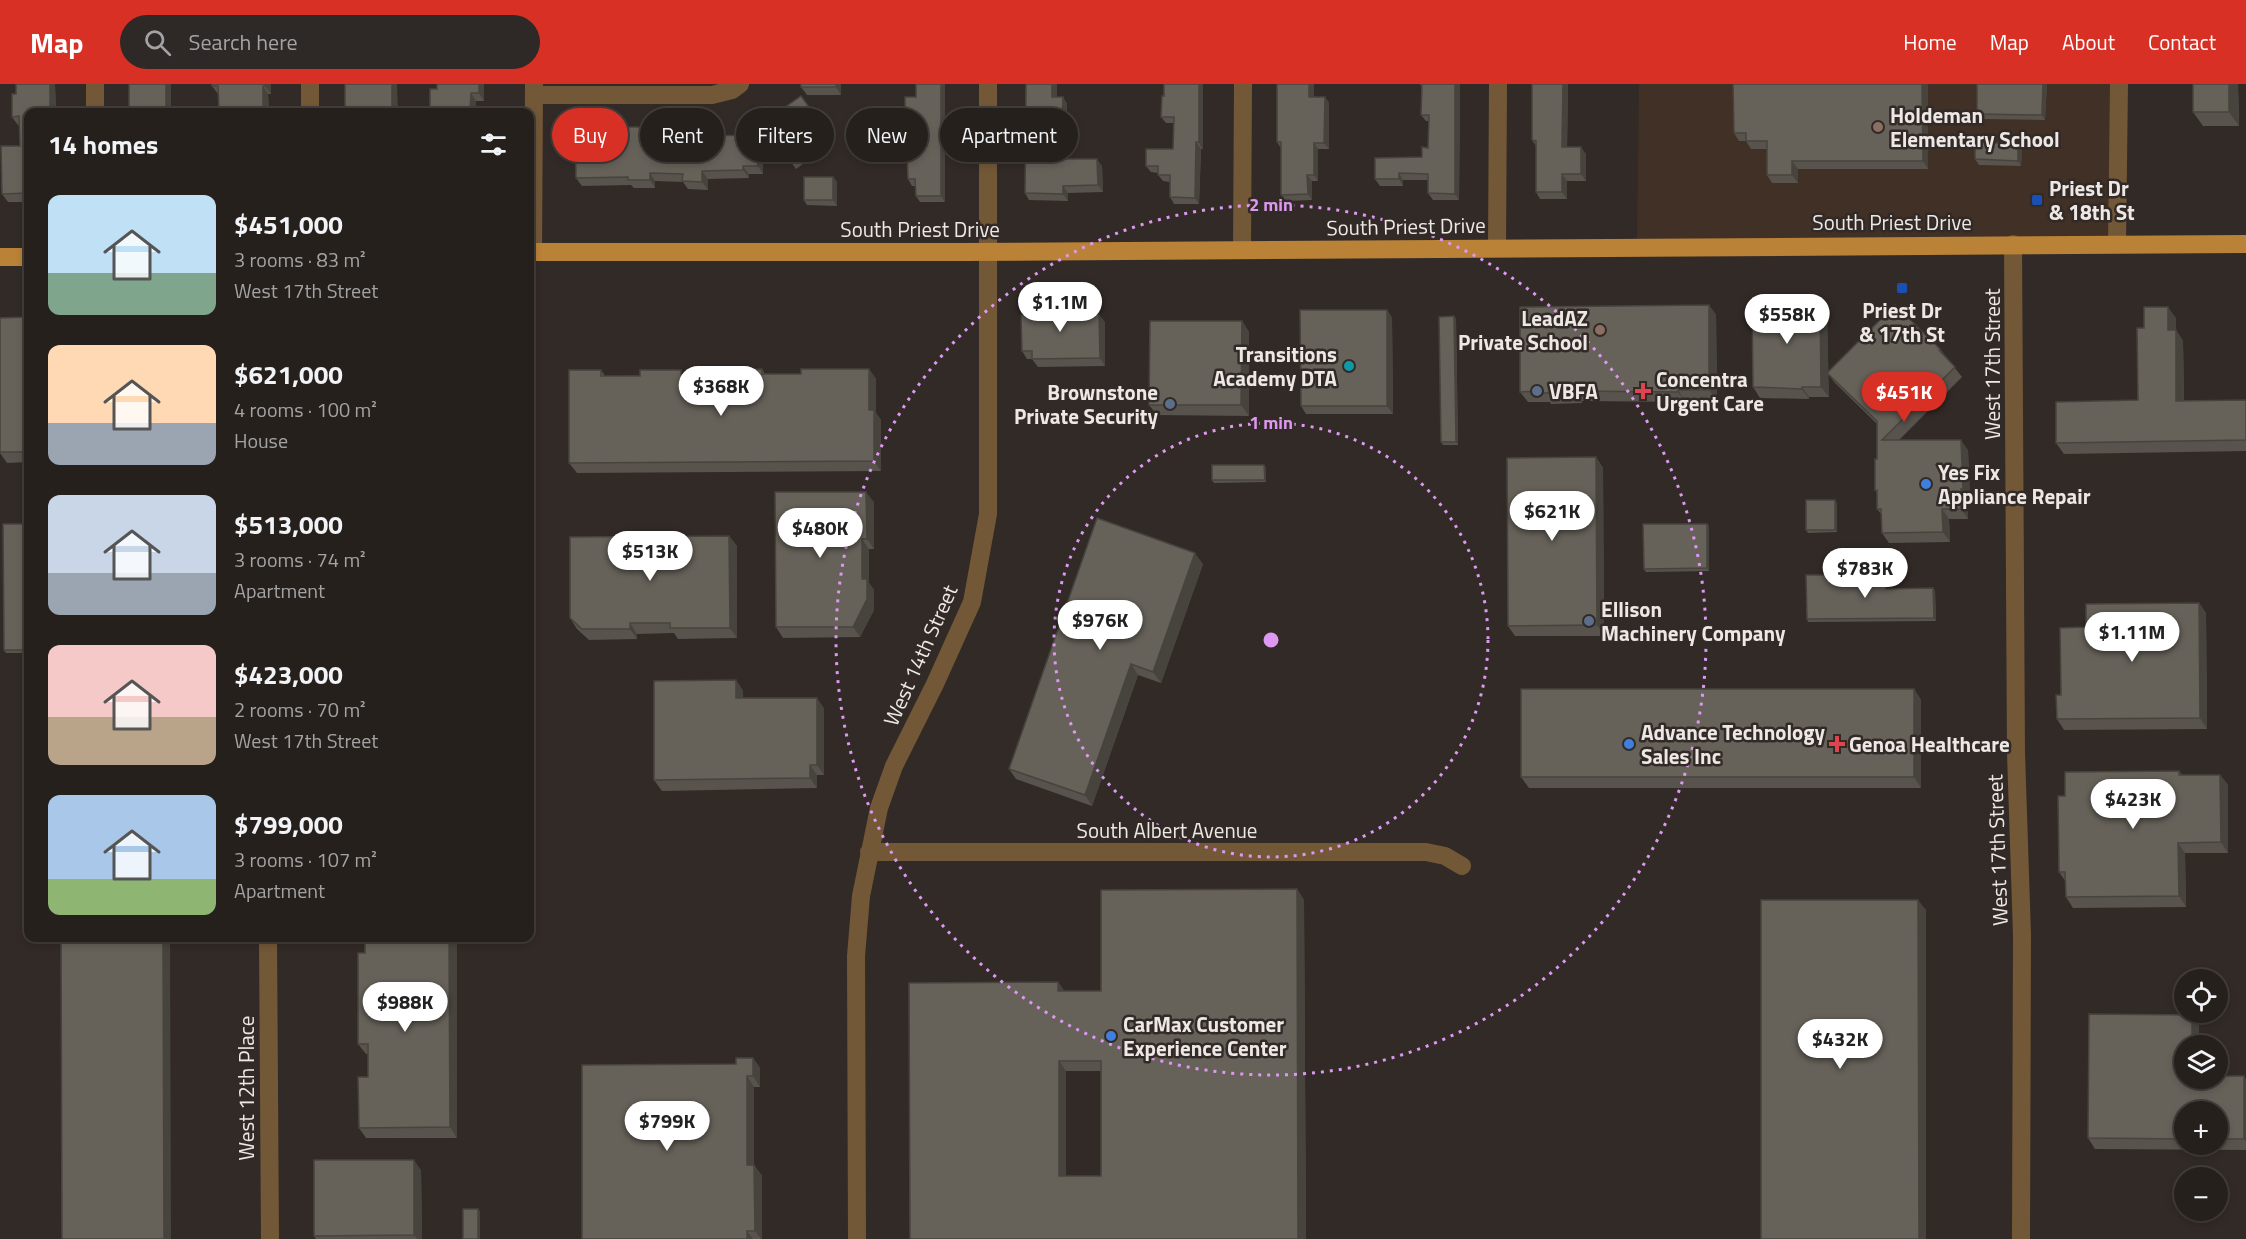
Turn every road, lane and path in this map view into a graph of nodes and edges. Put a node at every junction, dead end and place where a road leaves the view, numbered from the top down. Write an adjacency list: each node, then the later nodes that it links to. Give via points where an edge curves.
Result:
1 (95, 84): 9 (street)
2 (310, 84): 10 (street)
3 (740, 84): 8 (street, via 712,95)
4 (988, 84): 17 (street, West 14th Street)
5 (1243, 84): 16 (street)
6 (1498, 84): 15 (street)
7 (2119, 84): 13 (street)
8 (534, 89): 11 (street)
9 (95, 108)
10 (310, 108)
11 (534, 108)
12 (2013, 244): 13 (main road, South Priest Drive); 15 (main road, South Priest Drive); 26 (street, West 17th Street, via 2016,753 2022,935)
13 (2118, 244): 14 (main road, South Priest Drive)
14 (2246, 244)
15 (1497, 248): 16 (main road, South Priest Drive)
16 (1242, 250): 17 (main road, South Priest Drive)
17 (988, 251): 18 (main road, South Priest Drive); 21 (street, West 14th Street, via 990,459 985,539 972,602 894,765)
18 (534, 252)
19 (0, 257): 20 (main road)
20 (24, 257)
21 (869, 852): 22 (street, South Albert Avenue, via 1426,852 1445,856); 25 (street, West 14th Street, via 856,956)
22 (1462, 866)
23 (268, 942): 24 (street, West 12th Place)
24 (270, 1239)
25 (857, 1239)
26 (2021, 1239)

